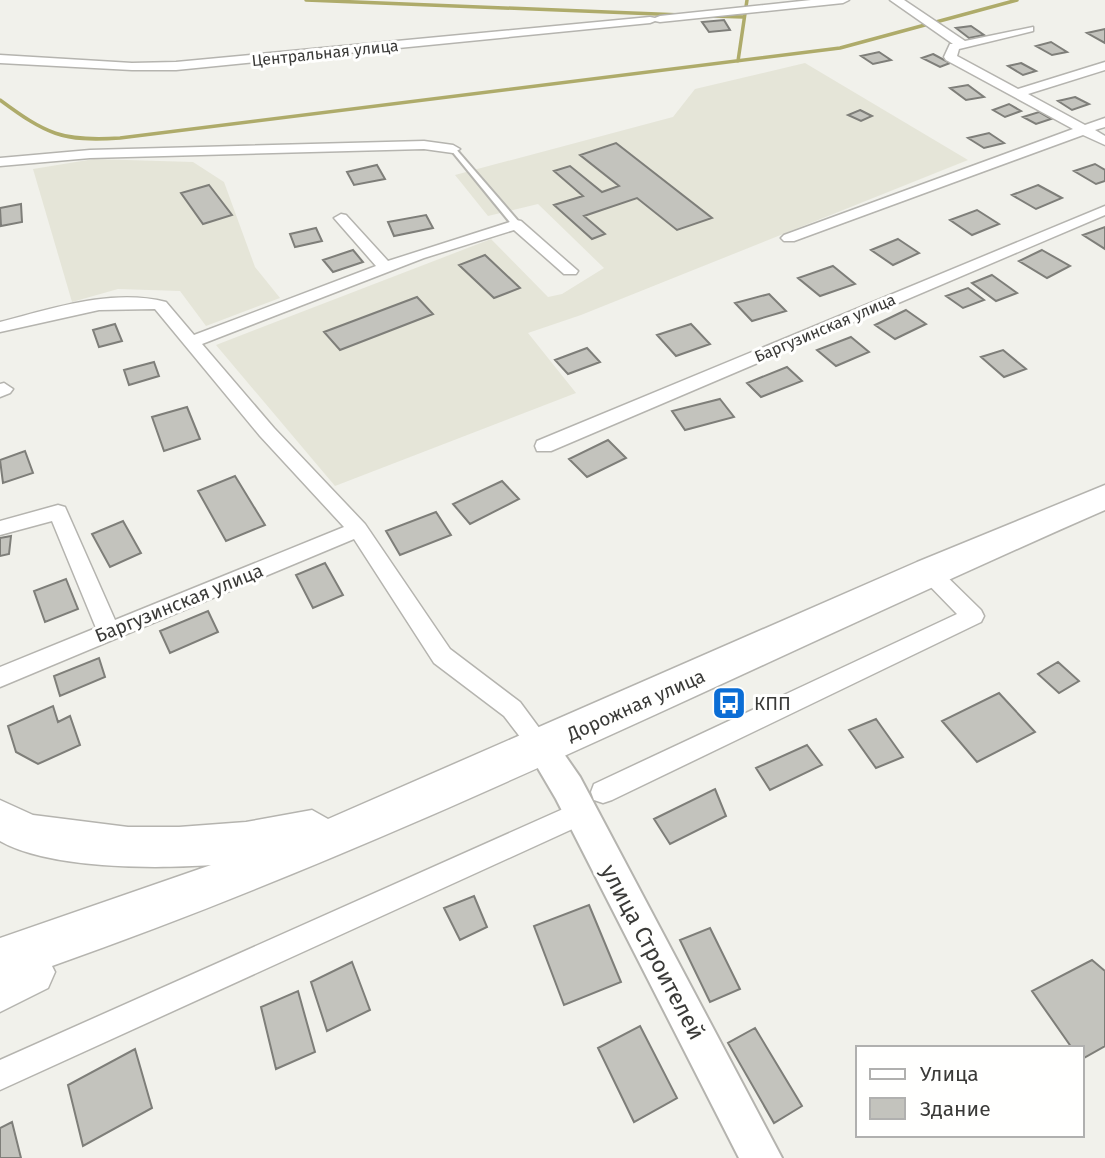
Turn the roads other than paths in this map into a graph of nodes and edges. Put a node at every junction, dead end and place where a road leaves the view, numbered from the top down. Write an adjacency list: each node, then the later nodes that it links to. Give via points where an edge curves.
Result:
1 (844, 0): 5 (street, Центральная улица, via 176,66)
2 (896, 0): 4 (street)
3 (1029, 29): 4 (street)
4 (962, 44): 7 (street, via 951,50 950,57)
5 (0, 59)
6 (1105, 66): 7 (street)
7 (1015, 94): 9 (street)
8 (1105, 122): 9 (street)
9 (1082, 129): 10 (street); 16 (street)
10 (1105, 141)
11 (453, 149): 12 (street, via 424,145 118,153); 15 (lane)
12 (0, 162)
13 (1105, 209): 21 (street, Баргузинская улица)
14 (341, 218): 17 (street)
15 (516, 223): 17 (street); 18 (street)
16 (789, 238)
17 (386, 268): 20 (street)
18 (570, 271)
19 (0, 327): 20 (street, via 107,302 136,301 160,305)
20 (192, 342): 24 (street, via 267,432)
21 (544, 446)
22 (1105, 497): 25 (main road, Дорожная улица)
23 (0, 528): 26 (street, via 58,512)
24 (358, 529): 26 (street, Баргузинская улица); 28 (street, via 442,656 512,709)
25 (929, 572): 28 (main road, Дорожная улица); 29 (street, via 974,616)
26 (109, 632): 27 (street, Баргузинская улица)
27 (0, 677)
28 (542, 748): 29 (street, улица Строителей); 31 (main road, Дорожная улица)
29 (592, 803): 33 (street); 34 (street, улица Строителей)
30 (0, 819): 31 (main road, via 27,834 128,847 179,847 246,842)
31 (378, 819): 32 (main road, Дорожная улица, via 163,905)
32 (8, 976)
33 (0, 1074)
34 (761, 1158)

